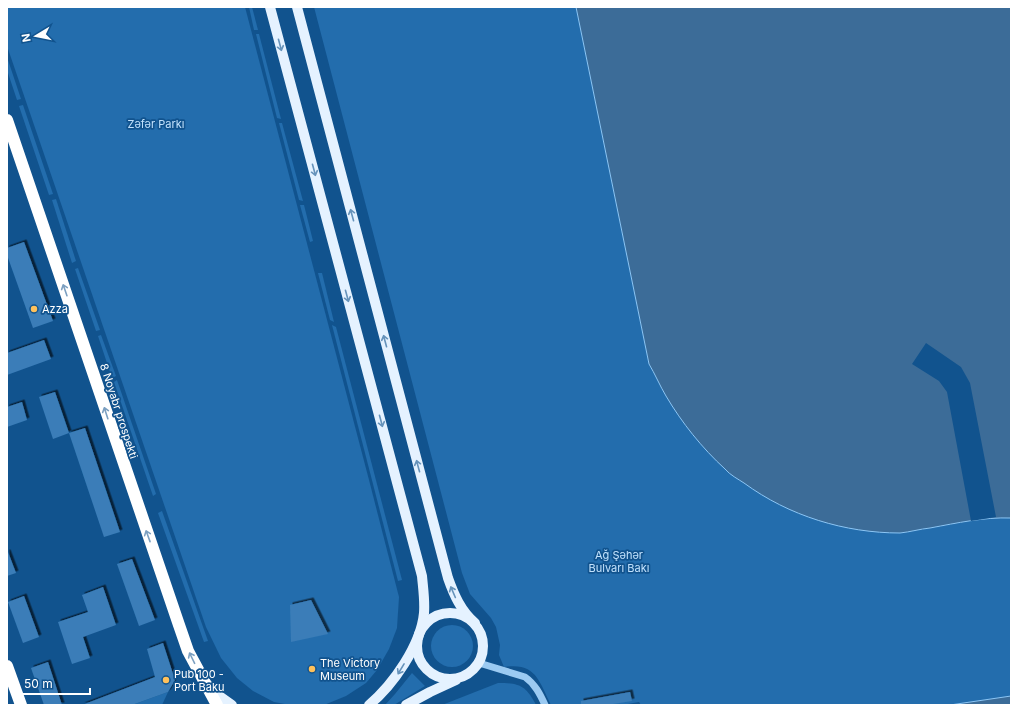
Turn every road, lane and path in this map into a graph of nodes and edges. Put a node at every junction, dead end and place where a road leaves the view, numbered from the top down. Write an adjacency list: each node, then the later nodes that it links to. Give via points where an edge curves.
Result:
1 (270, 7): 5 (main road, one-way to 5, via 422,576 424,614)
2 (297, 7): 4 (main road, one-way to 2, via 466,616 459,605 448,578)
3 (7, 120): 8 (highway, 8 Noyabr prospekti, one-way to 3, via 178,625)
4 (475, 623): 5 (main road, via 466,616 444,613 433,617); 6 (main road, via 483,642 483,653)
5 (419, 634): 9 (main road, via 419,656 432,674 442,678); 13 (main road, one-way to 13, via 396,677)
6 (479, 663): 9 (main road); 15 (street, via 525,677 537,690)
7 (7, 666): 10 (highway)
8 (200, 676): 11 (highway, 8 Noyabr prospekti); 12 (main road)
9 (464, 677): 14 (main road)
10 (21, 705)
11 (217, 705)
12 (232, 705)
13 (369, 705)
14 (406, 705)
15 (545, 705)

